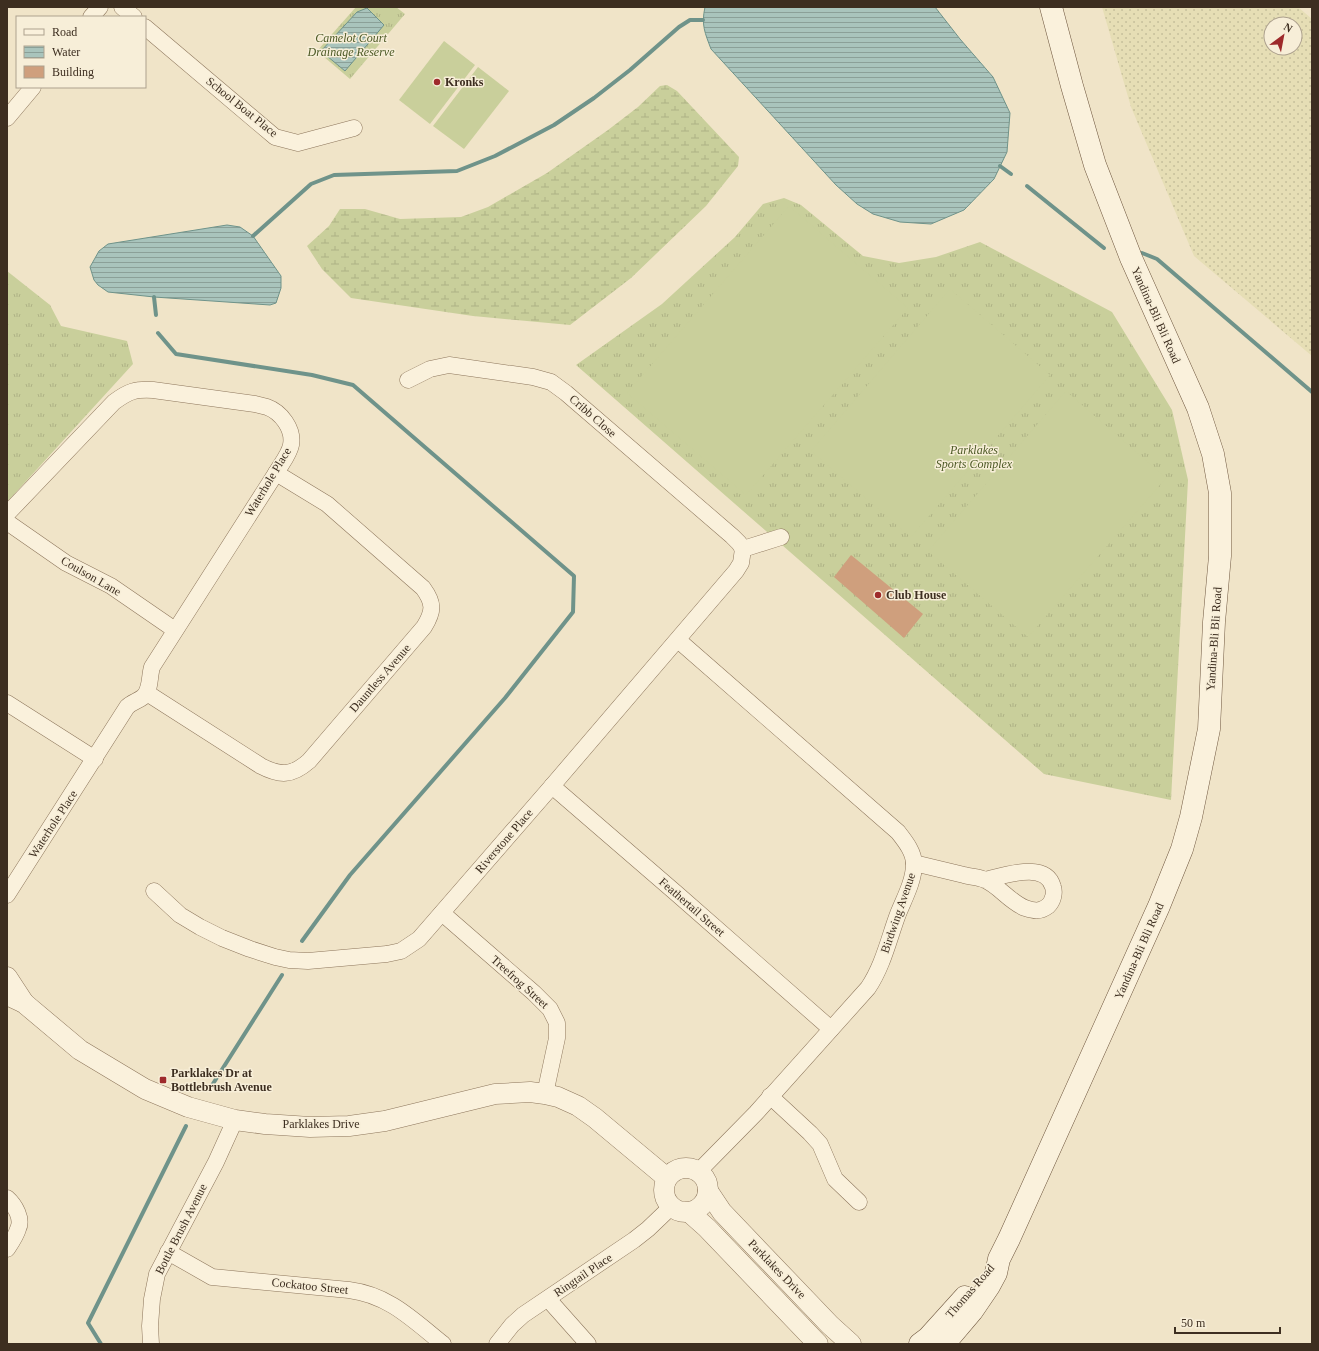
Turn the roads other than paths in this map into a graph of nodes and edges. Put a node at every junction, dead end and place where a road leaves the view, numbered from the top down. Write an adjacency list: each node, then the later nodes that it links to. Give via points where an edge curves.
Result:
1 (100, 7): 4 (street)
2 (122, 7): 5 (street)
3 (1051, 7): 41 (main road, Yandina-Bli Bli Road, via 1095,165 1131,258 1198,408 1213,454 1220,493 1220,556 1208,729 1191,818 1182,849 1159,906)
4 (92, 16)
5 (133, 16)
6 (146, 28): 9 (street, School Boat Place, via 275,137 298,143)
7 (32, 88): 8 (street)
8 (7, 118)
9 (354, 128)
10 (408, 380): 15 (street, Cribb Close, via 430,369 449,365 551,382)
11 (276, 473): 12 (street, Waterhole Place, via 291,444 286,422 278,414 255,404 140,389 114,402); 16 (street, Waterhole Place); 18 (street, Dauntless Avenue, via 327,504 423,588 431,602 431,617 308,761 290,773 275,772 261,766)
12 (7, 514)
13 (7, 522): 16 (street, Coulson Lane, via 66,563 111,586)
14 (781, 537): 15 (street)
15 (744, 549): 17 (street, Riverstone Place, via 736,571)
16 (175, 630): 18 (street, Waterhole Place, via 152,667)
17 (678, 640): 21 (street, Riverstone Place); 22 (street, Birdwing Avenue, via 898,832 906,841)
18 (147, 693): 20 (street, Waterhole Place, via 127,707)
19 (7, 703): 20 (street)
20 (95, 759): 25 (street, Waterhole Place)
21 (552, 786): 26 (street, Riverstone Place); 29 (street, Feathertail Street)
22 (914, 863): 23 (street); 29 (street, Birdwing Avenue, via 910,882 873,980)
23 (986, 880)
24 (154, 891): 26 (street, Riverstone Place, via 180,915 200,927 250,949 289,960 308,961 401,951 419,939)
25 (8, 892)
26 (442, 913): 30 (street, Treefrog Street, via 550,1010 557,1023 557,1038)
27 (7, 977): 28 (street, Parklakes Drive)
28 (16, 999): 32 (street, Parklakes Drive, via 80,1050 145,1089 188,1107)
29 (830, 1029): 31 (street, Birdwing Avenue)
30 (545, 1094): 32 (street, Parklakes Drive, via 495,1094 385,1121 349,1126 280,1125); 34 (street, Parklakes Drive, via 578,1106)
31 (770, 1096): 33 (street, Birdwing Avenue); 37 (street, via 820,1144 835,1179)
32 (235, 1120): 40 (street, Bottle Brush Avenue, via 216,1162)
33 (698, 1172): 34 (street, via 681,1170); 35 (street, via 705,1181)
34 (667, 1178): 38 (street, via 664,1188 667,1201)
35 (708, 1191): 38 (street, via 700,1207); 48 (street, Parklakes Drive, via 722,1212)
36 (7, 1198): 39 (street, via 13,1204 20,1222 19,1229)
37 (859, 1202)
38 (680, 1209): 42 (street, Ringtail Place); 47 (street, Parklakes Drive, via 707,1228)
39 (7, 1249)
40 (168, 1252): 43 (street, Bottle Brush Avenue, via 154,1286 150,1326); 44 (street, Cockatoo Street, via 212,1277 362,1291 374,1295 398,1309)
41 (999, 1259): 49 (main road, Thomas Road, via 988,1267 966,1297); 50 (main road, Thomas Road, via 996,1273 980,1299)
42 (548, 1299): 45 (street, Ringtail Place, via 523,1315); 46 (street)
43 (152, 1344)
44 (442, 1344)
45 (497, 1344)
46 (588, 1344)
47 (818, 1344)
48 (851, 1344)
49 (920, 1344)
50 (944, 1344)

